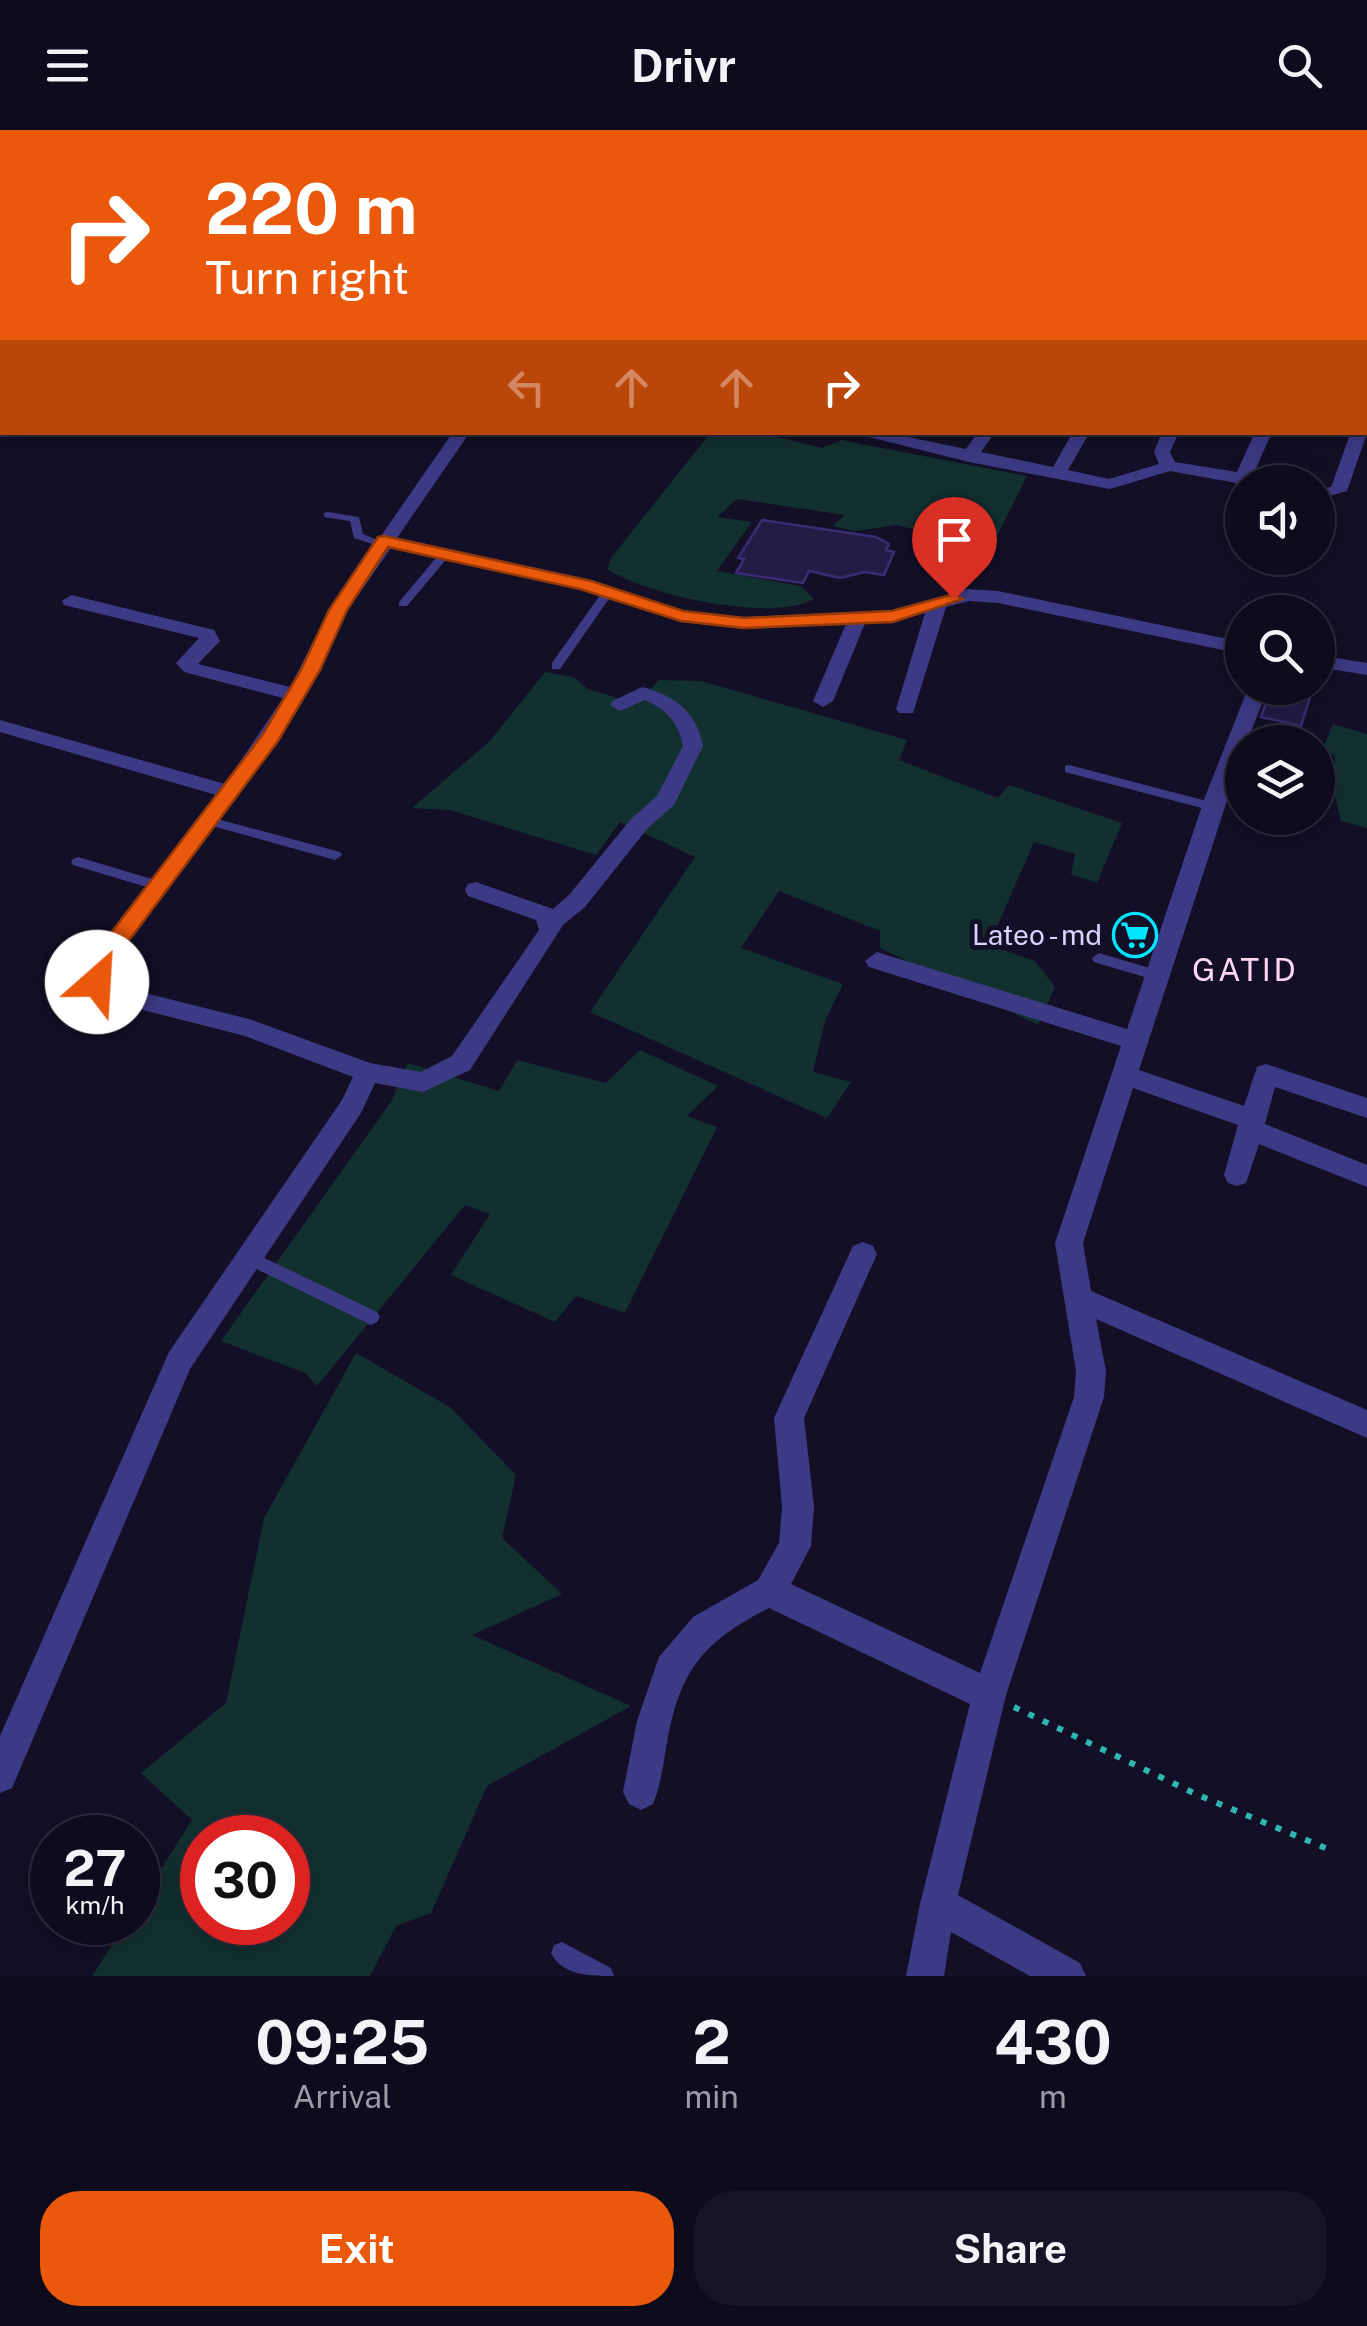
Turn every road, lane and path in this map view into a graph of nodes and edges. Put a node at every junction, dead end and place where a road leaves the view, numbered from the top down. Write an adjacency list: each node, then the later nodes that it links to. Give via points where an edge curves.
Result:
1 (460, 435): 16 (street)
2 (985, 435): 8 (street)
3 (1080, 435): 12 (street)
4 (1170, 435): 11 (street, via 1162,452)
5 (1263, 435): 10 (street)
6 (1359, 435): 9 (street)
7 (901, 437): 8 (street)
8 (970, 457): 12 (street)
9 (1359, 462): 14 (street)
10 (1249, 465)
11 (1170, 466): 12 (street, via 1110,484); 13 (street)
12 (1056, 475)
13 (1225, 475)
14 (1335, 491)
15 (328, 515): 16 (lane, via 355,519 358,536)
16 (383, 543): 17 (street); 27 (street, via 338,610)
17 (445, 554): 18 (street); 20 (lane)
18 (608, 592): 22 (street, via 655,610 712,620); 25 (lane)
19 (71, 600): 27 (street, via 207,634 210,640 186,663 191,668)
20 (403, 604)
21 (938, 606): 22 (street); 23 (street, via 968,596 998,597); 30 (street)
22 (857, 620): 28 (street)
23 (1225, 644)
24 (1335, 664): 26 (street)
25 (556, 666)
26 (1367, 669)
27 (295, 696): 34 (street)
28 (823, 702)
29 (620, 705): 41 (street, via 642,693 661,697 679,712 694,746 666,800)
30 (906, 709)
31 (3, 726): 34 (street)
32 (1069, 768): 35 (lane)
33 (1225, 775): 35 (street)
34 (232, 793): 36 (street)
35 (1213, 808): 44 (street)
36 (210, 821): 37 (lane); 39 (street)
37 (336, 856)
38 (78, 862): 39 (lane)
39 (160, 886): 46 (street, via 96,969 105,992 249,1028)
40 (476, 890): 41 (street)
41 (552, 922): 46 (street, via 462,1062 423,1082)
42 (1099, 958): 44 (lane)
43 (877, 961): 45 (street)
44 (1158, 976): 45 (street)
45 (1135, 1041): 47 (street)
46 (368, 1072): 53 (street, via 352,1106)
47 (1123, 1075): 49 (street); 54 (street, via 1069,1242)
48 (1367, 1108): 49 (street, via 1266,1074)
49 (1252, 1125): 50 (street); 51 (street)
50 (1237, 1175)
51 (1367, 1176)
52 (863, 1254): 57 (street, via 790,1418 795,1546)
53 (248, 1256): 55 (lane); 59 (street, via 160,1399)
54 (1080, 1300): 56 (street); 58 (street, via 1089,1398)
55 (370, 1317)
56 (1367, 1424)
57 (769, 1591): 58 (street); 60 (street, via 693,1635 660,1686)
58 (989, 1694): 61 (path); 62 (street)
59 (0, 1776)
60 (641, 1792)
61 (1328, 1849)
62 (938, 1904): 65 (street); 66 (street)
63 (562, 1952): 64 (lane)
64 (603, 1976)
65 (925, 1976)
66 (1067, 1976)

